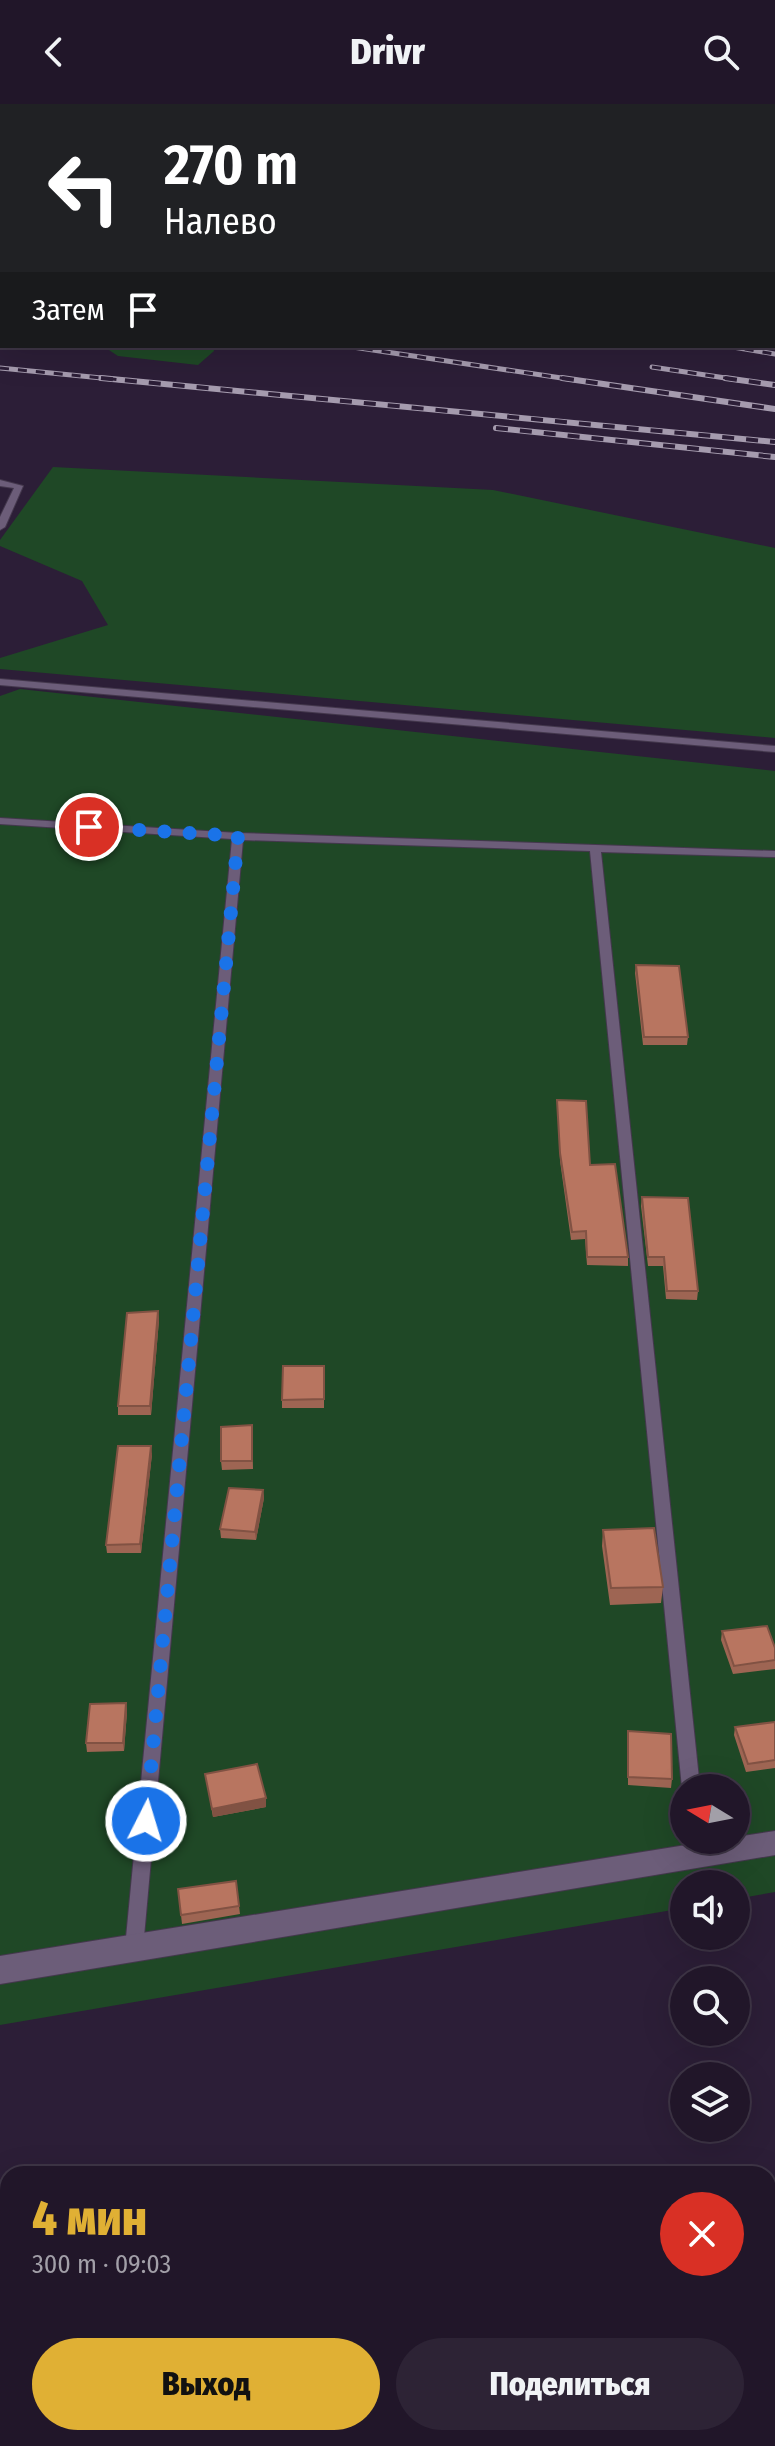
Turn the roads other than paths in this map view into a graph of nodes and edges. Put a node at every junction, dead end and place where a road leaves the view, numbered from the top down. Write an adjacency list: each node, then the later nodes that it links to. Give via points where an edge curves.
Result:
1 (0, 483): 2 (lane, via 19,486)
2 (0, 527)
3 (0, 682): 4 (lane)
4 (775, 749)
5 (0, 821): 6 (lane)
6 (238, 836): 7 (lane); 13 (lane)
7 (595, 848): 8 (lane); 9 (lane)
8 (775, 854)
9 (690, 1774)
10 (775, 1843): 11 (street)
11 (750, 1845)
12 (670, 1853): 13 (street)
13 (134, 1948): 14 (street)
14 (0, 1970)

